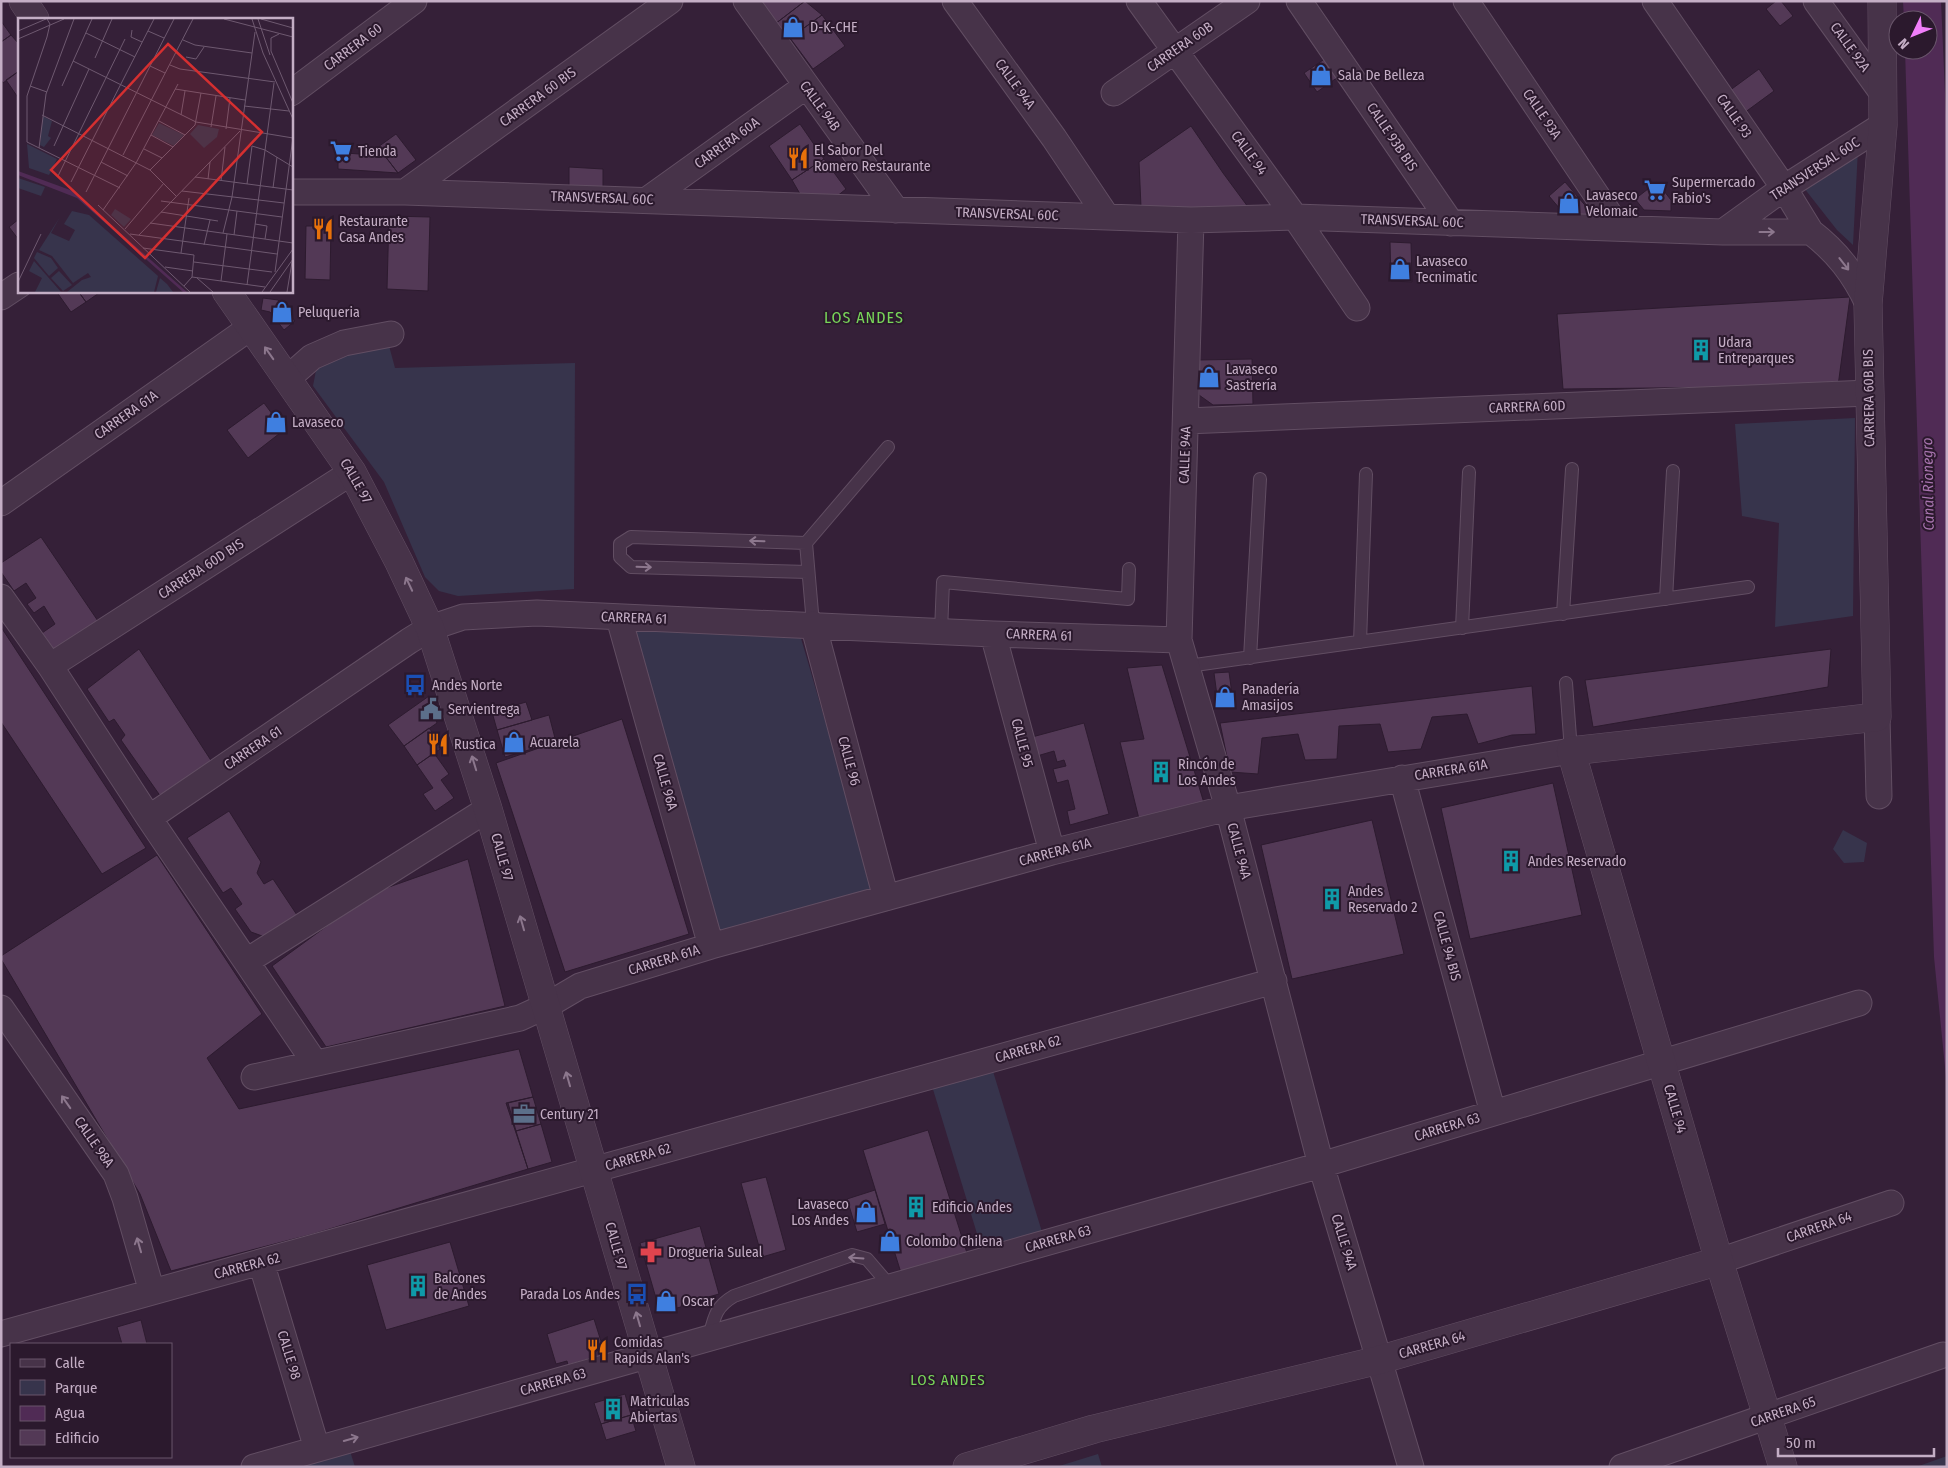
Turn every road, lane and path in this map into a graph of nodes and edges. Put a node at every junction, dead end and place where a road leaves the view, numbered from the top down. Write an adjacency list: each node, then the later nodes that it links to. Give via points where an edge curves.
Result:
1 (23, 1): 13 (street)
2 (414, 1): 16 (street, CARRERA 60)
3 (670, 1): 22 (street, CARRERA 60 BIS)
4 (746, 1): 15 (street, CALLE 94B)
5 (955, 1): 25 (street, CALLE 94A)
6 (1139, 1): 14 (street, CALLE 94)
7 (1247, 1): 14 (street, CARRERA 60B)
8 (1299, 1): 28 (street, CALLE 93B BIS)
9 (1466, 1): 29 (street, CALLE 93A)
10 (1655, 1): 20 (street, CALLE 93)
11 (1816, 1): 18 (street, CALLE 92A)
12 (1882, 1): 18 (street, CARRERA 60B BIS)
13 (34, 18)
14 (1175, 50): 17 (street, CARRERA 60B); 26 (street, CALLE 94)
15 (806, 86): 23 (street, CARRERA 60A); 24 (street, CALLE 94B)
16 (292, 92)
17 (1114, 93)
18 (1883, 94): 19 (street, CARRERA 60B BIS)
19 (1883, 125): 20 (street, TRANSVERSAL 60C); 35 (street, CARRERA 60B BIS)
20 (1784, 188): 30 (street, TRANSVERSAL 60C); 31 (street, CALLE 93)
21 (292, 192): 22 (street, TRANSVERSAL 60C)
22 (405, 192): 23 (street, TRANSVERSAL 60C)
23 (647, 200): 24 (street, TRANSVERSAL 60C)
24 (896, 210): 25 (street, TRANSVERSAL 60C)
25 (1107, 217): 27 (street, TRANSVERSAL 60C)
26 (1295, 217): 27 (street, TRANSVERSAL 60C); 28 (street, TRANSVERSAL 60C); 36 (street, CALLE 94)
27 (1192, 220): 41 (street, CALLE 94A)
28 (1451, 223): 29 (street, TRANSVERSAL 60C)
29 (1618, 227): 30 (street, TRANSVERSAL 60C)
30 (1723, 232): 31 (street, TRANSVERSAL 60C, one-way to 31)
31 (1811, 232): 35 (street, one-way to 35, via 1844,262)
32 (18, 286): 34 (street)
33 (227, 292): 37 (street, CALLE 97)
34 (1, 297)
35 (1868, 304): 40 (street, CARRERA 60B BIS)
36 (1357, 308)
37 (251, 327): 39 (street, CALLE 97, one-way to 37); 49 (street, CARRERA 61A)
38 (392, 334): 39 (street, via 344,343 312,357)
39 (287, 379): 45 (street, CALLE 97)
40 (1869, 393): 41 (street, CARRERA 60D); 69 (street, CARRERA 60B BIS)
41 (1186, 421): 63 (street, CALLE 94A)
42 (888, 448): 50 (lane)
43 (1572, 469): 56 (lane)
44 (1673, 471): 55 (lane)
45 (352, 472): 59 (street, CALLE 97, one-way to 45); 66 (street, CARRERA 60D BIS)
46 (1469, 472): 60 (lane)
47 (1366, 474): 64 (lane)
48 (1260, 479): 65 (lane)
49 (1, 502)
50 (806, 543): 52 (lane); 52 (lane, one-way to 52, via 631,537 620,544 620,557 631,567)
51 (1129, 568): 61 (lane, via 1128,599 943,582)
52 (808, 572): 58 (lane)
53 (1748, 587): 55 (lane)
54 (1, 597): 66 (street)
55 (1666, 599): 56 (lane)
56 (1563, 614): 60 (lane)
57 (619, 618): 58 (street, CARRERA 61); 59 (street, CARRERA 61, via 537,613 463,617); 78 (street, CALLE 96A)
58 (812, 624): 61 (street, CARRERA 61); 77 (street, CALLE 96)
59 (430, 628): 74 (street, CALLE 97, one-way to 59); 75 (street, CARRERA 61)
60 (1462, 628): 64 (lane)
61 (941, 632): 62 (street, CARRERA 61)
62 (993, 634): 63 (street, CARRERA 61); 76 (street, CALLE 95)
63 (1179, 640): 67 (street, CALLE 94A)
64 (1360, 642): 65 (lane)
65 (1250, 658): 67 (lane)
66 (50, 666): 75 (street)
67 (1188, 666): 73 (street, CALLE 94A)
68 (1566, 683): 70 (lane)
69 (1877, 717): 70 (street, CARRERA 61A); 72 (street, CARRERA 60B BIS)
70 (1571, 751): 71 (street, CARRERA 61A); 84 (street, CALLE 94)
71 (1402, 778): 73 (street, CARRERA 61A); 87 (street, CALLE 94 BIS)
72 (1879, 796)
73 (1228, 808): 76 (street, CARRERA 61A); 80 (street, CALLE 94A)
74 (488, 809): 79 (street); 82 (street, CALLE 97, one-way to 74)
75 (149, 818): 79 (street)
76 (1052, 852): 77 (street, CARRERA 61A)
77 (886, 898): 78 (street, CARRERA 61A)
78 (711, 946): 82 (street, CARRERA 61A, via 580,986)
79 (247, 961): 85 (street)
80 (1274, 981): 88 (street, CALLE 94A); 89 (street, CARRERA 62)
81 (1859, 1003): 84 (street, CARRERA 63)
82 (546, 1006): 85 (street, CARRERA 61A, via 520,1018); 89 (street, CALLE 97, one-way to 82)
83 (1, 1008): 94 (street, CALLE 98A, one-way to 83, via 116,1174)
84 (1661, 1061): 87 (street, CARRERA 63); 92 (street, CALLE 94)
85 (315, 1063): 86 (street, CARRERA 61A)
86 (254, 1077)
87 (1493, 1113): 88 (street, CARRERA 63)
88 (1321, 1165): 93 (street, CARRERA 63); 99 (street, CALLE 94A)
89 (594, 1169): 91 (street, CARRERA 62); 97 (street, CALLE 97, one-way to 89)
90 (1891, 1203): 92 (street, CARRERA 64)
91 (261, 1262): 94 (street, CARRERA 62); 101 (street, CALLE 98)
92 (1719, 1262): 99 (street, CARRERA 64); 100 (street, CALLE 94)
93 (891, 1287): 96 (street, CARRERA 63); 96 (lane, one-way to 96, via 867,1259 852,1256 723,1302 716,1313)
94 (152, 1292): 95 (street, CARRERA 62)
95 (1, 1334)
96 (709, 1338): 97 (street, CARRERA 63)
97 (648, 1355): 101 (street, CARRERA 63, one-way to 97); 103 (street, CALLE 97)
98 (1943, 1356): 100 (street, CARRERA 65)
99 (1380, 1360): 104 (street, CARRERA 64, via 1094,1429); 105 (street, CALLE 94A)
100 (1768, 1417): 106 (street, CARRERA 65); 107 (street, CALLE 94)
101 (317, 1449): 102 (street, CARRERA 63)
102 (254, 1467)
103 (681, 1467)
104 (967, 1467)
105 (1411, 1467)
106 (1622, 1467)
107 (1782, 1467)

